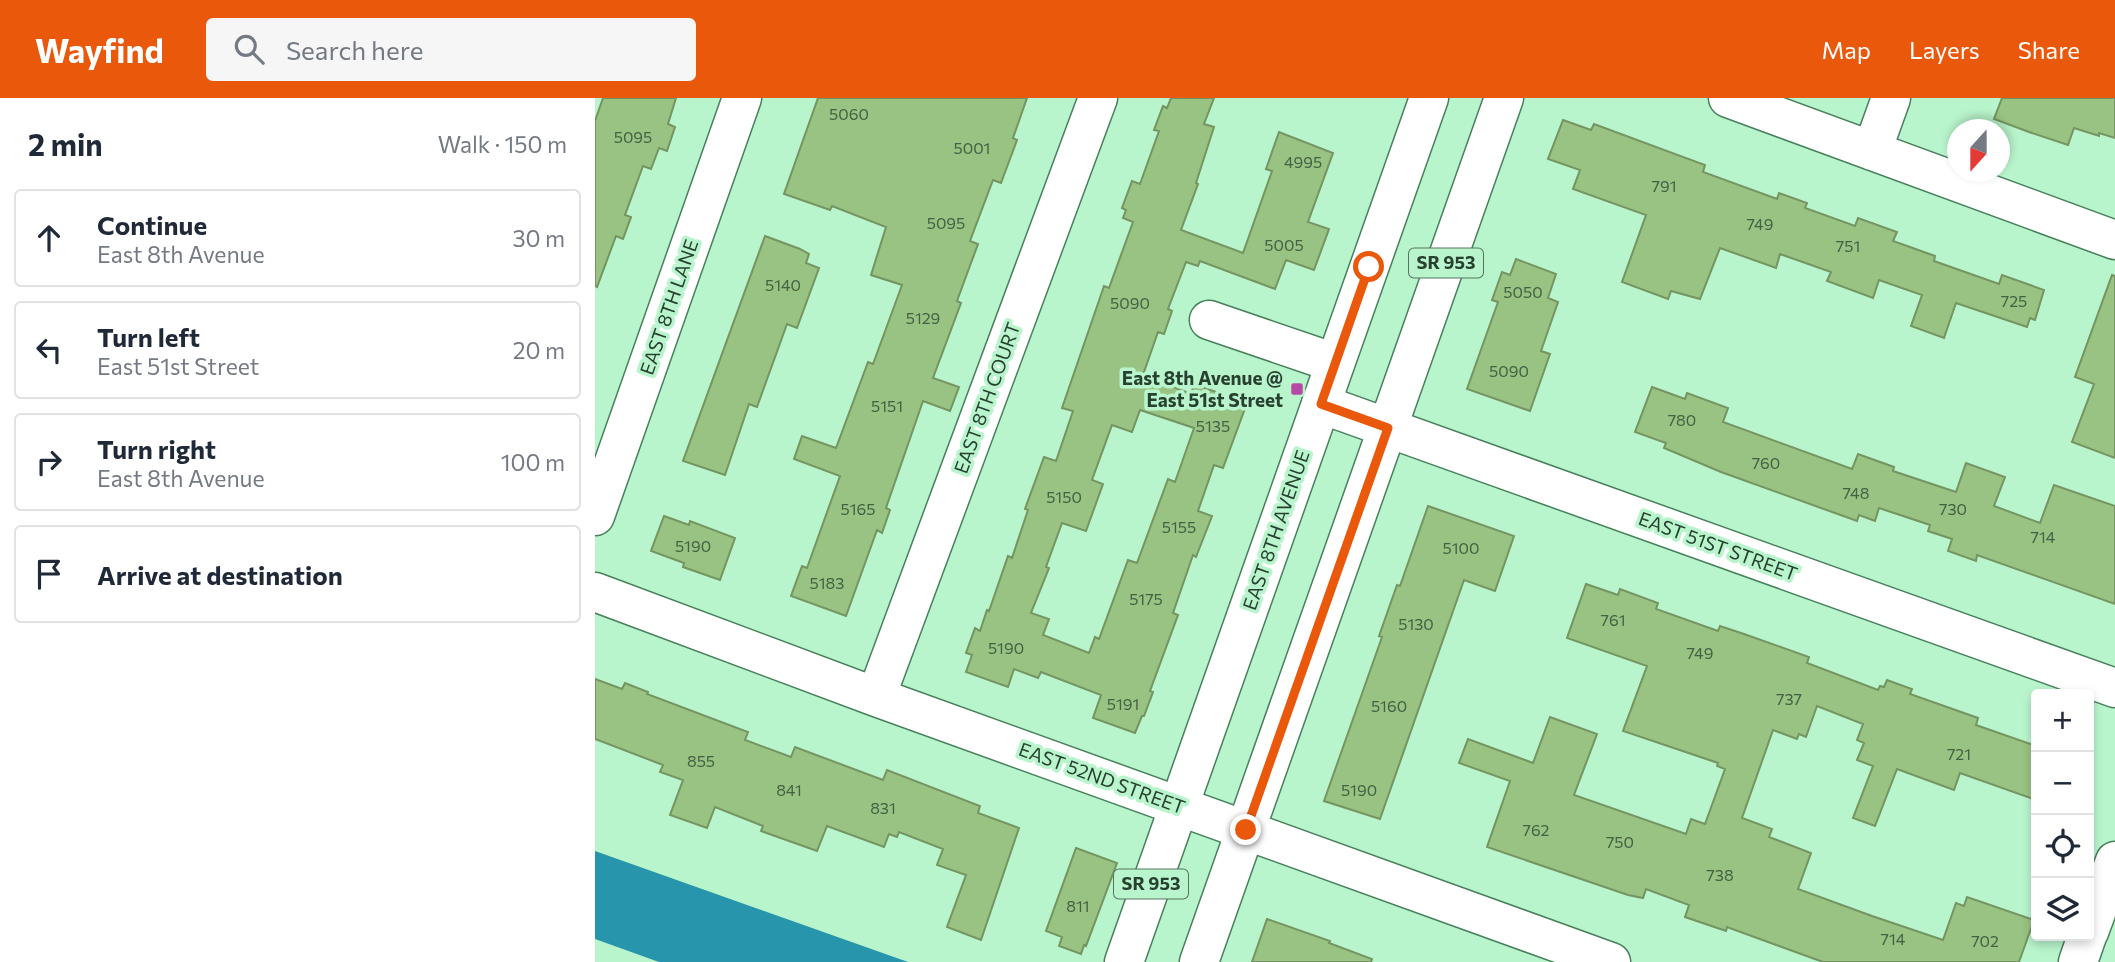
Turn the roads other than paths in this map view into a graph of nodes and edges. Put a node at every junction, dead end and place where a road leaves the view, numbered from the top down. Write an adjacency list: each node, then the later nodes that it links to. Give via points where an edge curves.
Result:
1 (742, 98): 14 (street, EAST 8TH LANE)
2 (1098, 98): 17 (street, EAST 8TH COURT)
3 (1429, 98): 11 (street, EAST 8TH AVENUE / SR 953)
4 (1504, 98): 13 (street, SR 953)
5 (1728, 98): 7 (street)
6 (1891, 98): 8 (street)
7 (1792, 109): 8 (street)
8 (1872, 151): 9 (street)
9 (2115, 240)
10 (1209, 320): 11 (street)
11 (1335, 363): 12 (street, EAST 8TH AVENUE / SR 953)
12 (1321, 404): 13 (street, EAST 51ST STREET); 18 (street, EAST 8TH AVENUE / SR 953)
13 (1388, 428): 16 (street, EAST 51ST STREET); 19 (street, SR 953)
14 (595, 516)
15 (595, 592): 17 (street, EAST 52ND STREET)
16 (2115, 688)
17 (876, 697): 18 (street, EAST 52ND STREET)
18 (1179, 806): 19 (street, EAST 52ND STREET); 23 (street, EAST 8TH AVENUE / SR 953)
19 (1246, 830): 24 (street, SR 953); 25 (street, EAST 52ND STREET)
20 (2115, 861): 21 (street)
21 (2094, 918)
22 (2086, 941): 26 (street)
23 (1124, 962)
24 (1199, 962)
25 (1611, 962)
26 (2078, 962)

